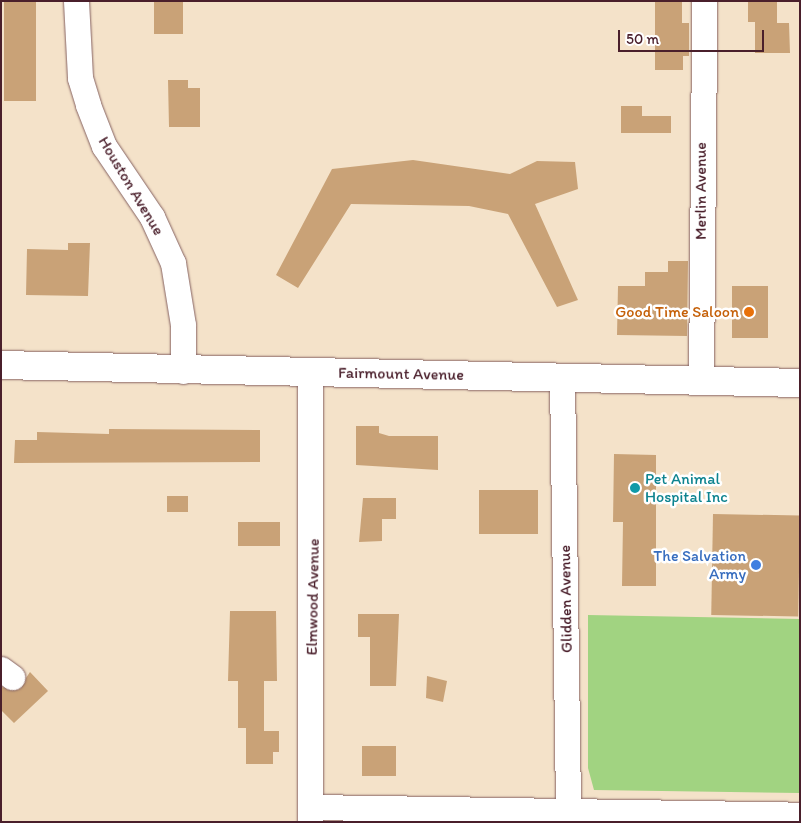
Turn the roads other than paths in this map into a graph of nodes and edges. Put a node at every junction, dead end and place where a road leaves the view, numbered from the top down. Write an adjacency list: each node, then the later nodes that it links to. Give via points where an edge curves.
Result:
1 (76, 1): 4 (street, Houston Avenue, via 80,78 88,105 104,146 152,217 173,263 183,325)
2 (704, 1): 7 (street, Merlin Avenue)
3 (1, 365): 4 (main road, Fairmount Avenue)
4 (183, 371): 5 (main road, Fairmount Avenue)
5 (310, 373): 6 (main road, Fairmount Avenue); 9 (street, Elmwood Avenue)
6 (562, 376): 7 (main road, Fairmount Avenue); 11 (street, Glidden Avenue)
7 (701, 382): 8 (main road, Fairmount Avenue)
8 (800, 383)
9 (310, 814): 11 (street)
10 (800, 814): 11 (street)
11 (568, 816)

